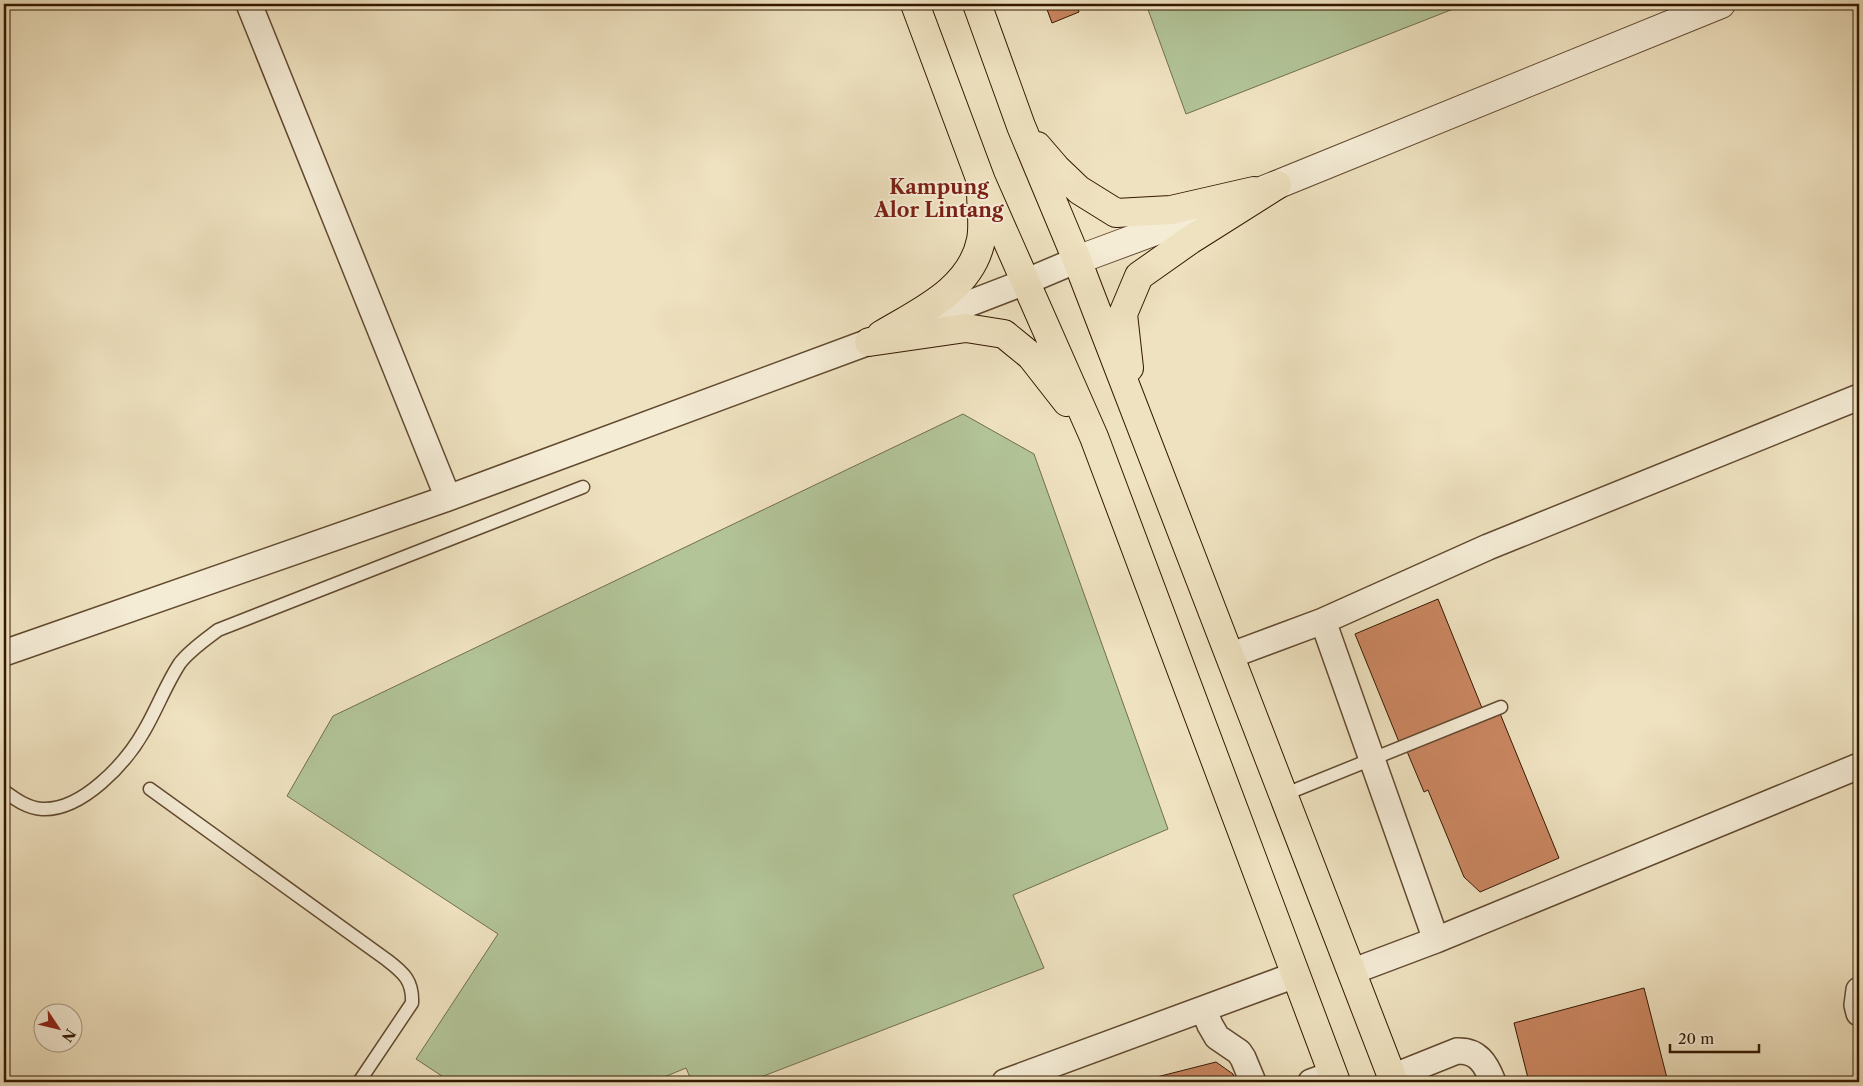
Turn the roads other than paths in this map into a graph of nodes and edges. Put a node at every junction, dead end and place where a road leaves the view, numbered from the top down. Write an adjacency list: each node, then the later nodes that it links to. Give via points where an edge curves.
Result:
1 (249, 4): 15 (street)
2 (915, 4): 6 (main road)
3 (977, 4): 5 (main road)
4 (1720, 4): 7 (street)
5 (1021, 126): 7 (main road, via 1079,190 1116,213 1171,210); 8 (main road)
6 (981, 181): 9 (main road); 10 (main road, via 981,240 976,256 962,279 942,299)
7 (1277, 186): 8 (street); 12 (main road, via 1139,276 1123,314)
8 (1077, 260): 9 (street); 12 (main road)
9 (1025, 282): 10 (street); 13 (main road)
10 (869, 342): 13 (main road, via 966,328 1004,334 1031,356); 15 (street)
11 (1859, 397): 16 (street, via 1488,547)
12 (1134, 410): 18 (main road)
13 (1094, 436): 27 (main road)
14 (583, 487): 23 (lane, via 218,630 180,663 144,732 124,760 104,780 71,803 53,808 40,809 19,802)
15 (448, 498): 17 (street)
16 (1323, 621): 18 (street); 20 (street)
17 (4, 653)
18 (1229, 656): 24 (main road)
19 (1502, 707): 20 (lane)
20 (1372, 759): 24 (lane); 25 (street)
21 (1859, 766): 25 (street)
22 (150, 789): 33 (lane, via 404,974 412,992 412,1003)
23 (4, 791)
24 (1283, 795): 26 (main road)
25 (1436, 940): 26 (street)
26 (1351, 972): 32 (main road)
27 (1295, 975): 29 (street); 31 (main road)
28 (1859, 990): 30 (street)
29 (1204, 1010): 34 (street); 35 (street, via 1217,1036 1243,1058)
30 (1859, 1013)
31 (1326, 1080)
32 (1393, 1080): 36 (street, via 1462,1050 1476,1054 1482,1060)
33 (359, 1082)
34 (1005, 1082)
35 (1252, 1082)
36 (1493, 1082)

